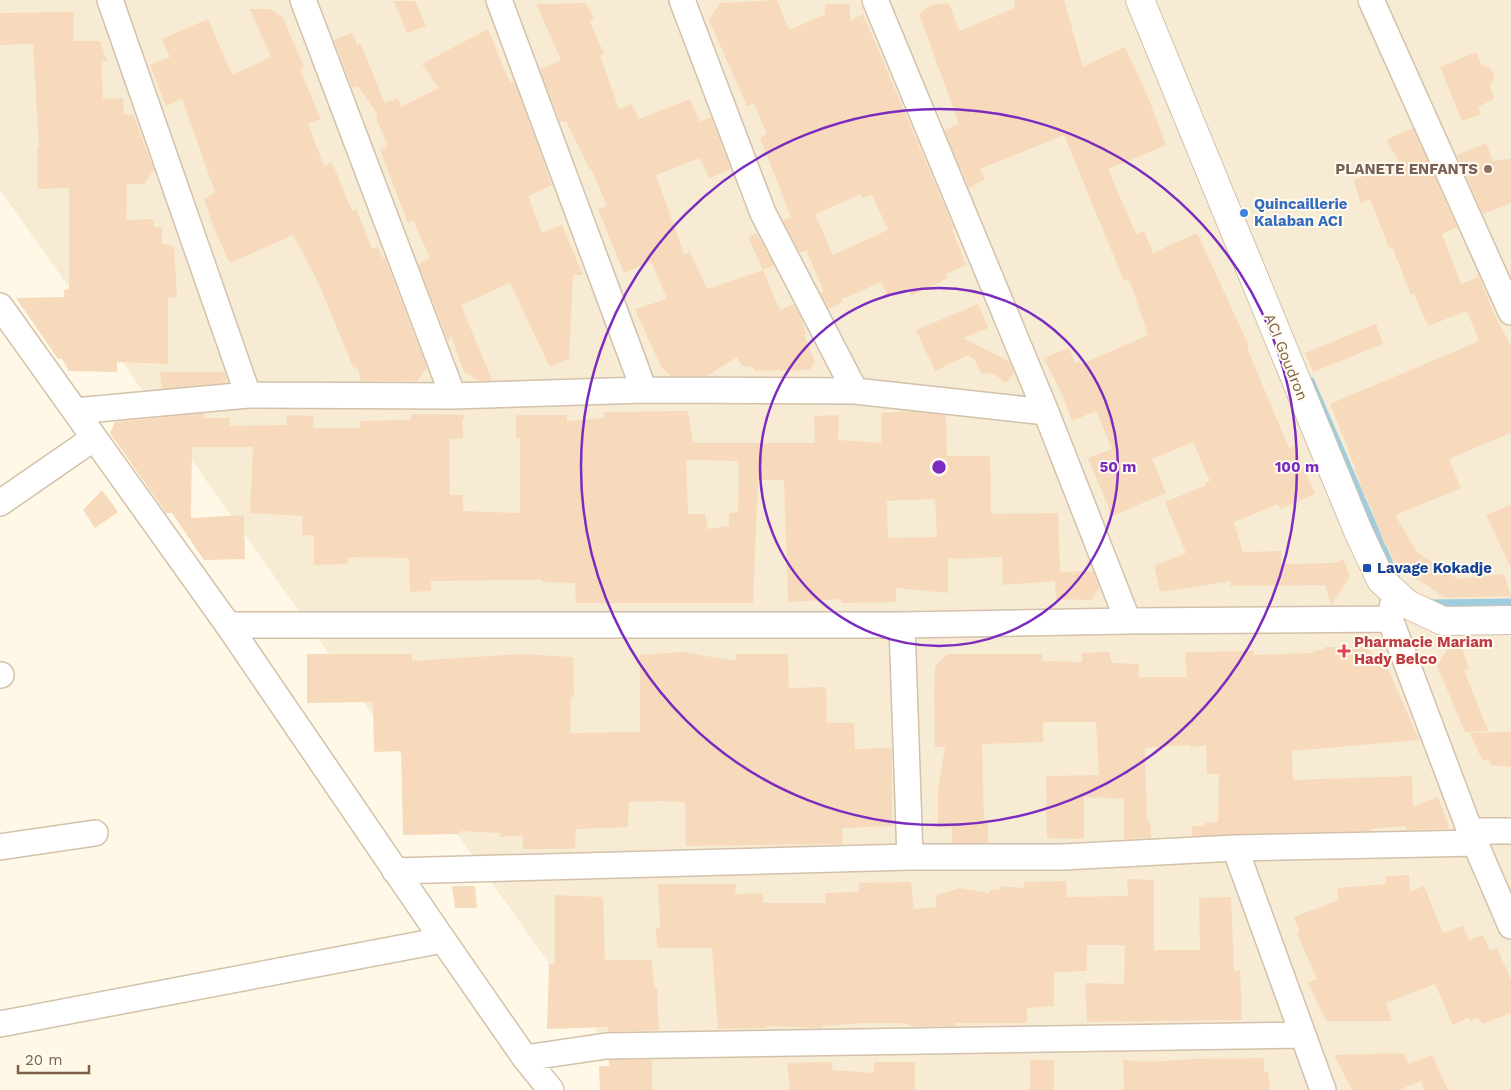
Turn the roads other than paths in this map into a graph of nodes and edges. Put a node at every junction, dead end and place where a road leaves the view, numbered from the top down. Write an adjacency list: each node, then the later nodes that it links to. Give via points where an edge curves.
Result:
1 (110, 0): 12 (street)
2 (303, 0): 13 (street)
3 (499, 0): 10 (street)
4 (682, 0): 11 (street, via 763,213)
5 (875, 0): 15 (street)
6 (1140, 0): 18 (street, ACI Goudron, via 1358,531)
7 (1371, 0): 9 (street)
8 (0, 306): 14 (street)
9 (1511, 312)
10 (644, 390): 11 (street); 13 (street)
11 (855, 391): 15 (street)
12 (248, 395): 13 (street); 14 (street)
13 (453, 396)
14 (75, 411): 16 (street)
15 (1046, 412): 20 (street)
16 (94, 438): 17 (street); 21 (street)
17 (0, 503)
18 (1393, 606): 19 (street, ACI Goudron, via 1407,604 1443,621); 20 (street); 25 (street)
19 (1511, 620)
20 (1128, 621): 22 (street)
21 (228, 625): 22 (street); 29 (street)
22 (902, 625): 28 (street)
23 (1511, 831): 25 (street)
24 (95, 833): 26 (street)
25 (1473, 837): 27 (street); 30 (street)
26 (0, 847)
27 (1235, 848): 28 (street, via 1063,857); 33 (street)
28 (910, 857): 29 (street)
29 (396, 871): 31 (street)
30 (1511, 926)
31 (444, 940): 32 (street); 34 (street)
32 (0, 1024)
33 (1303, 1035): 34 (street, via 606,1046); 36 (street)
34 (525, 1058): 35 (street)
35 (551, 1090)
36 (1323, 1090)

